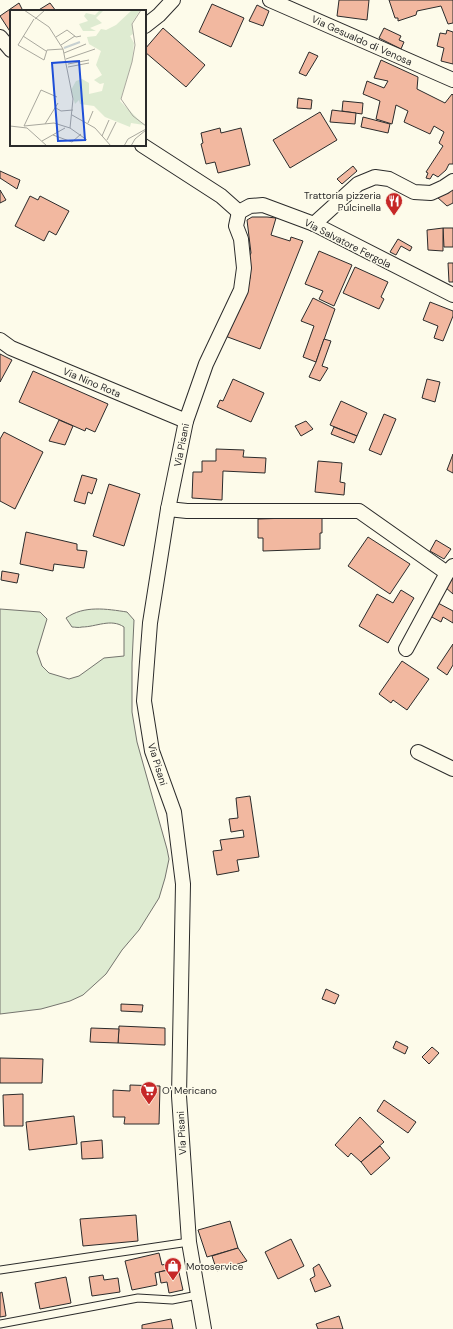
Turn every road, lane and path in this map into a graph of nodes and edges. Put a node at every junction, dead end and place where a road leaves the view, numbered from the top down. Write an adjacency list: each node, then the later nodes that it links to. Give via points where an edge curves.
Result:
1 (173, 0): 3 (street)
2 (270, 0): 6 (street, Via Gesualdo di Venosa)
3 (146, 25)
4 (0, 37): 5 (street)
5 (10, 49)
6 (453, 80)
7 (144, 146): 9 (street, via 221,196)
8 (453, 181): 10 (street, via 431,193 414,192 389,179 375,177 358,184)
9 (239, 212): 10 (street, Via Salvatore Fergola, via 250,206 263,205); 13 (street, Via Pisani, via 236,226 241,239 244,268 241,290 206,364)
10 (314, 224): 11 (street, Via Salvatore Fergola)
11 (453, 295)
12 (0, 340): 13 (street, Via Nino Rota, via 11,348)
13 (186, 421): 14 (street, Via Pisani)
14 (168, 509): 15 (street, via 359,511); 19 (street, Via Pisani, via 150,623 144,702 152,751 174,812 183,884 180,1096)
15 (450, 569): 16 (street)
16 (406, 649)
17 (418, 752): 18 (street)
18 (453, 769)
19 (189, 1242): 20 (lane); 21 (street, Via Pisani)
20 (0, 1270)
21 (198, 1295): 22 (lane, via 172,1300 138,1298); 23 (street, Via Pisani)
22 (0, 1324)
23 (204, 1329)

